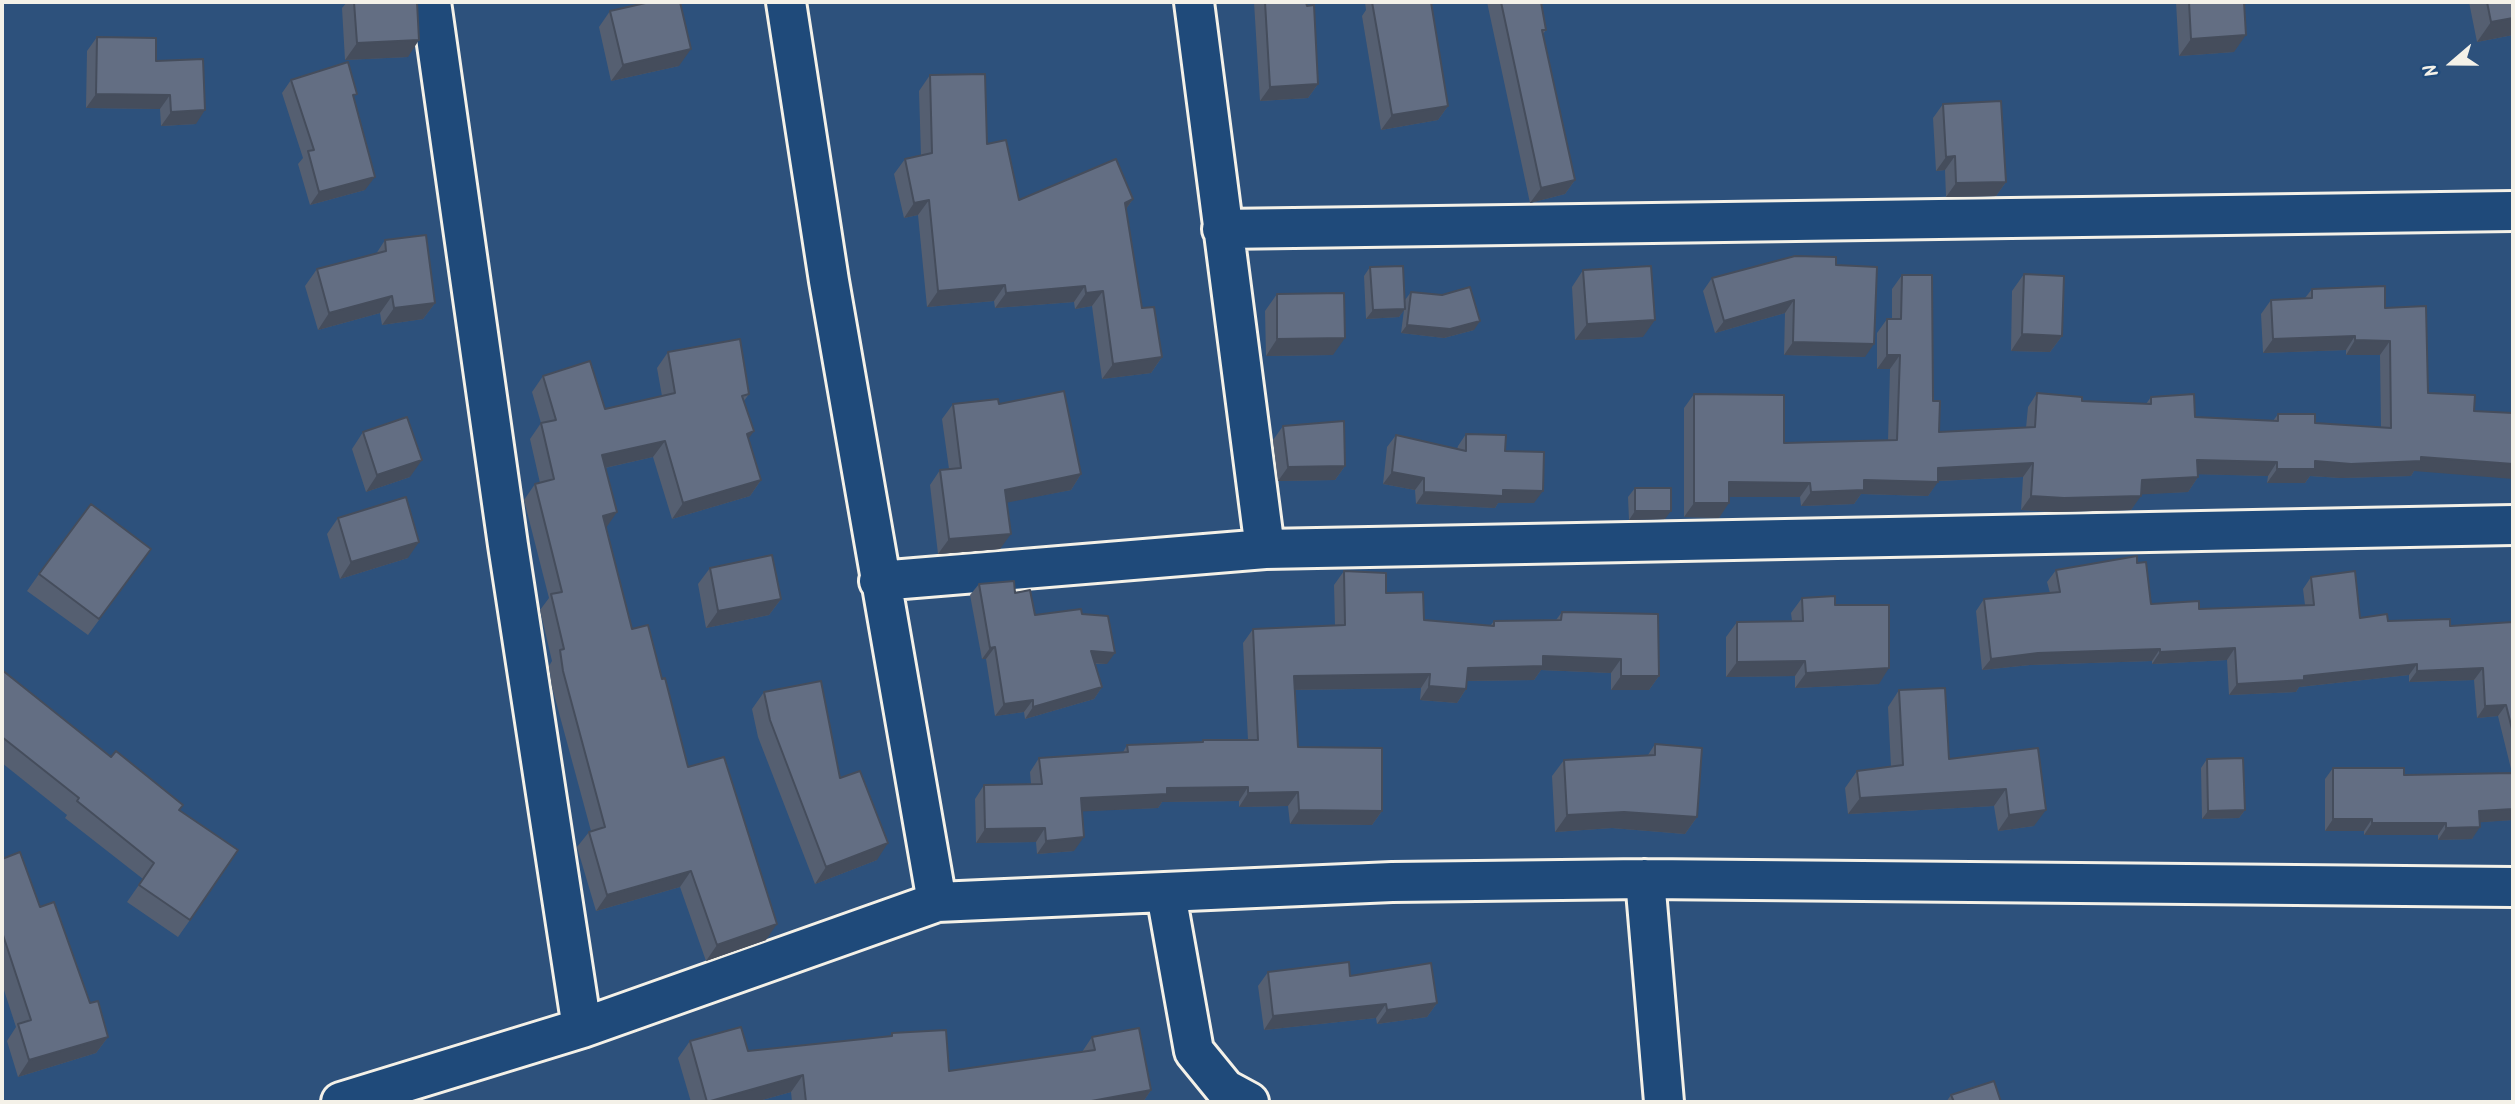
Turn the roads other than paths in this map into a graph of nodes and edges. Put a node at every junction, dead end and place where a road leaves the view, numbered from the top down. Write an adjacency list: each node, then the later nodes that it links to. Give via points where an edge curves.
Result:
1 (431, 2): 13 (street)
2 (786, 2): 8 (street)
3 (1194, 2): 5 (street)
4 (2513, 212): 5 (street)
5 (1223, 229): 7 (street)
6 (2513, 525): 7 (street)
7 (1265, 549): 8 (street)
8 (879, 581): 12 (street)
9 (1645, 879): 10 (street); 11 (street, via 1392,882); 18 (street)
10 (2513, 887)
11 (1166, 894): 12 (street); 14 (street)
12 (937, 902): 13 (street)
13 (582, 1028): 15 (street)
14 (1194, 1051): 16 (street); 17 (street, via 1225,1089)
15 (341, 1102)
16 (1203, 1102)
17 (1249, 1102)
18 (1664, 1102)

